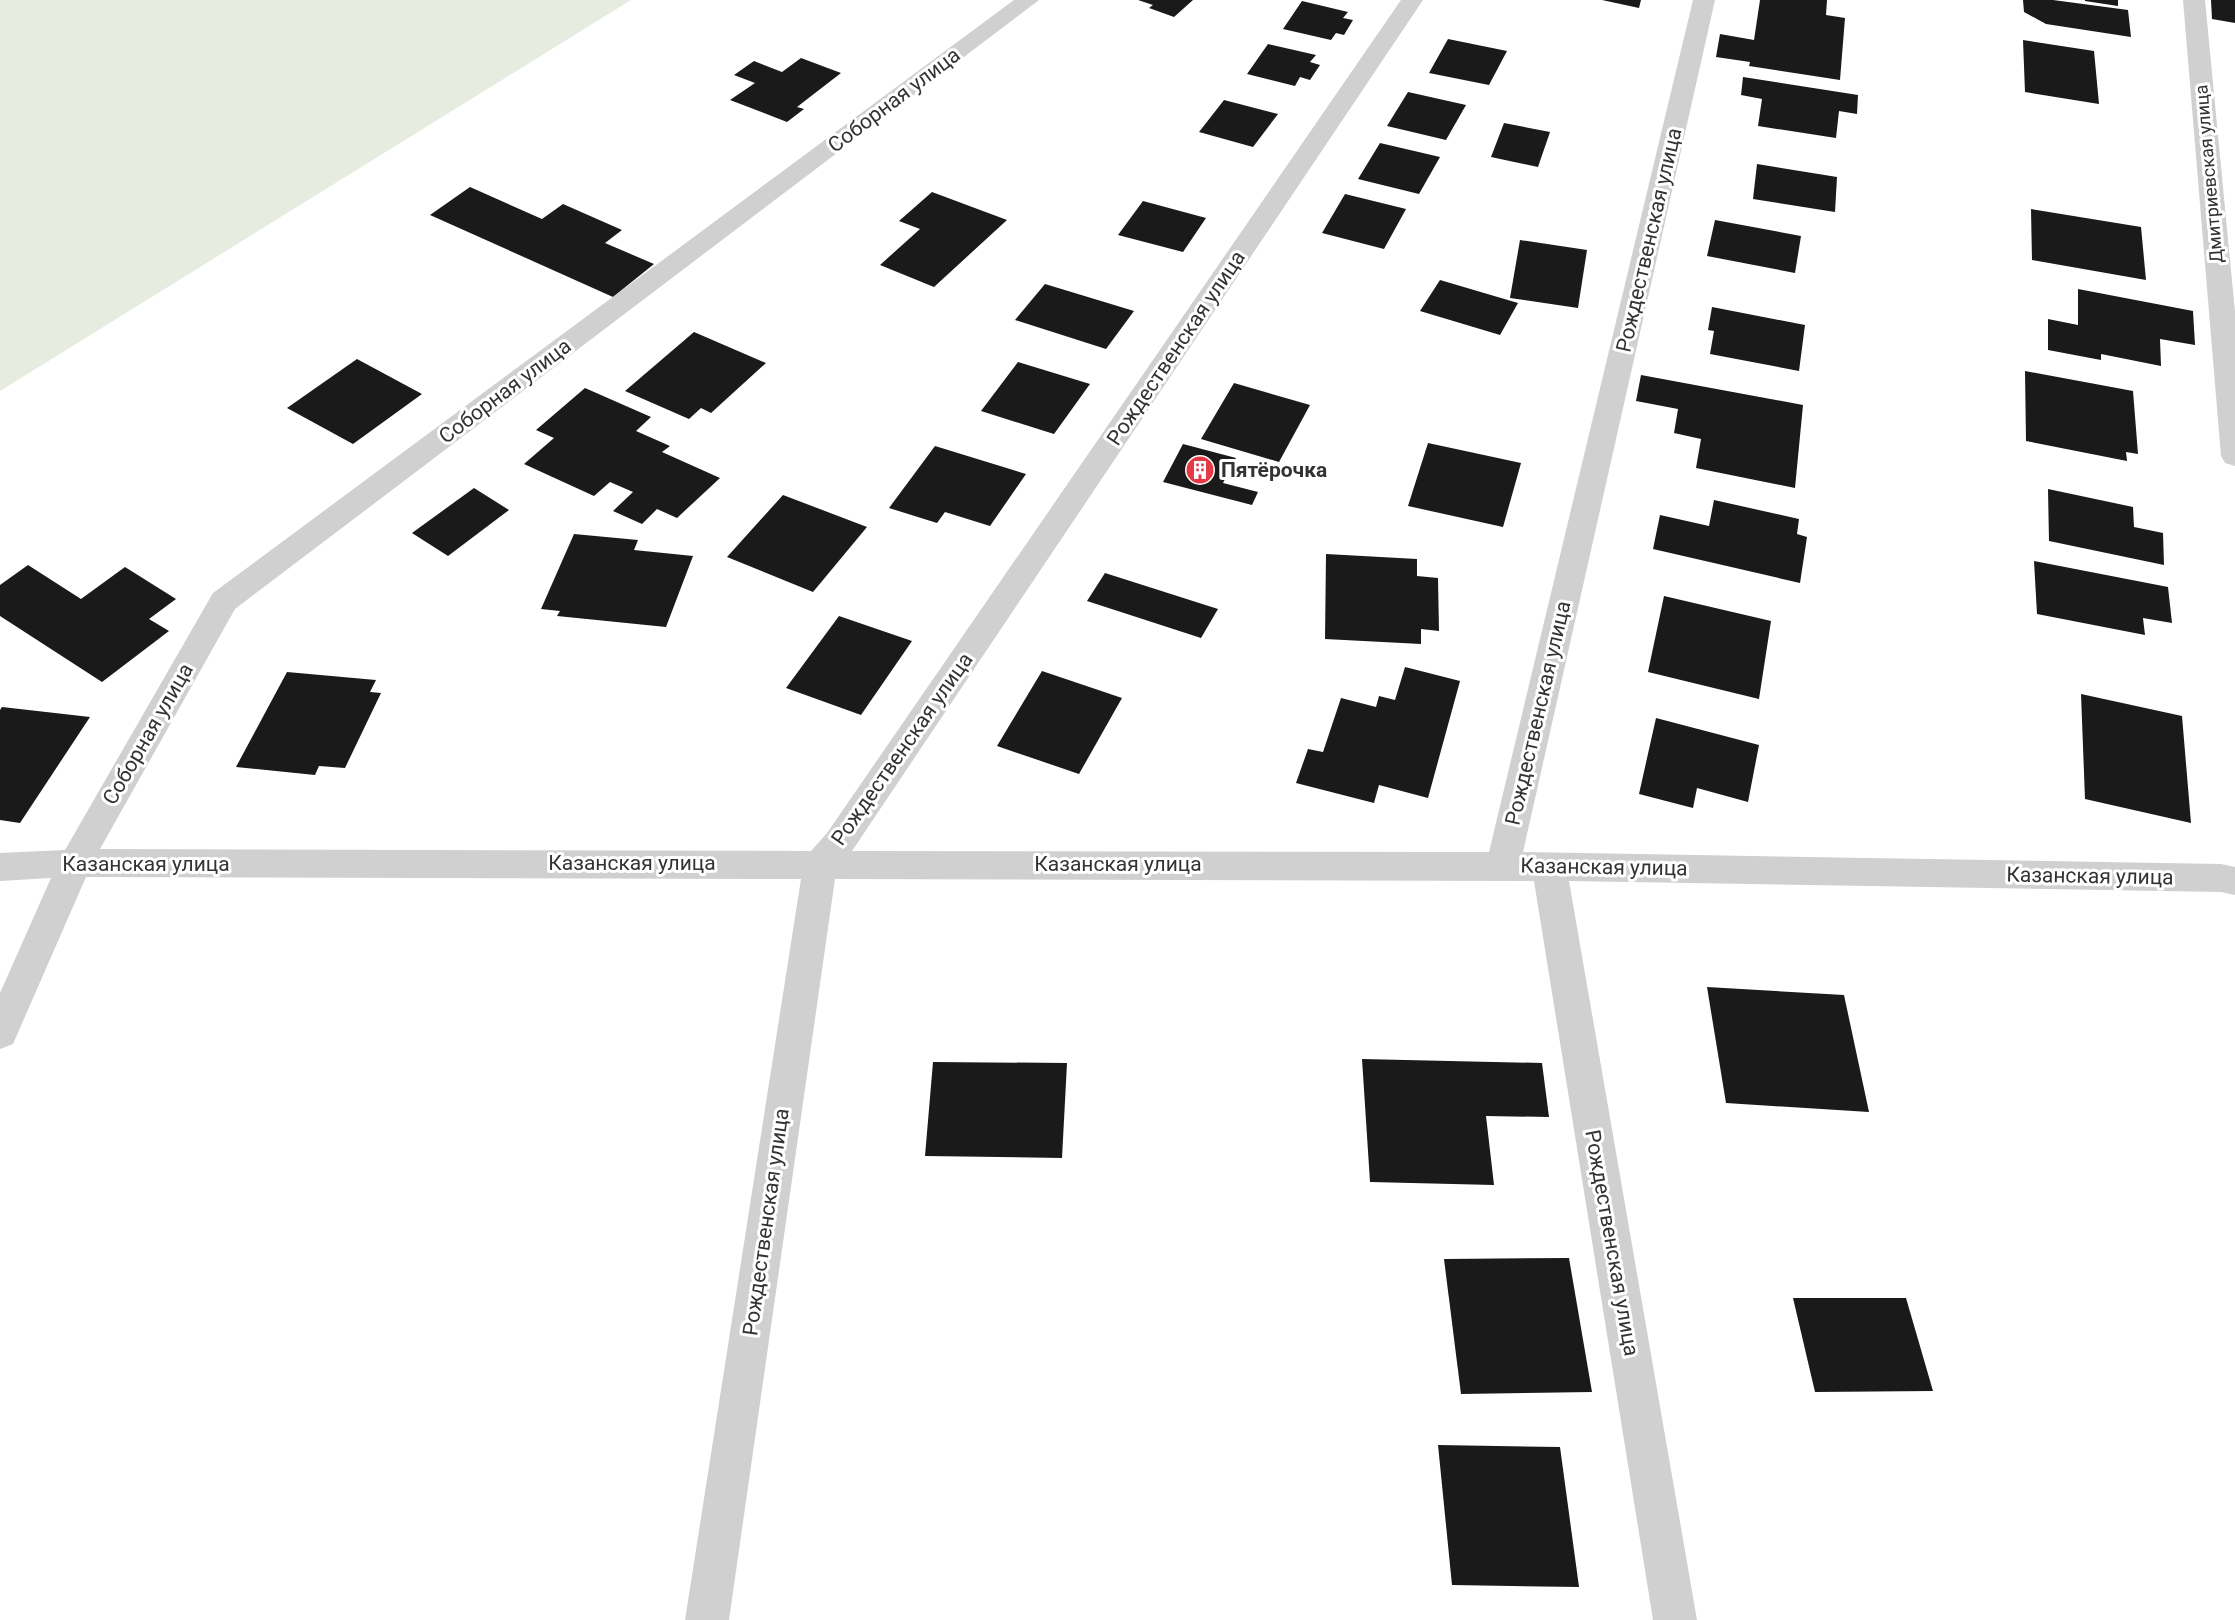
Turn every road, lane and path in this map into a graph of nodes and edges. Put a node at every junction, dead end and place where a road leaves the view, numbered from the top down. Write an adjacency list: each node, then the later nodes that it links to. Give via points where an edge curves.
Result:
1 (1028, 0): 6 (street, Соборная улица, via 224,601)
2 (1412, 0): 7 (street, Рождественская улица, via 839,843)
3 (1704, 0): 8 (street, Рождественская улица)
4 (2194, 0): 5 (street, Дмитриевская улица)
5 (2235, 456)
6 (75, 863): 7 (street, Казанская улица); 10 (street, Казанская улица); 12 (street, Соборная улица)
7 (820, 863): 8 (street, Казанская улица); 13 (street, Рождественская улица)
8 (1503, 866): 9 (street, Казанская улица)
9 (1549, 866): 11 (street, Казанская улица); 14 (street, Рождественская улица)
10 (0, 867)
11 (2235, 881)
12 (0, 1034)
13 (707, 1620)
14 (1675, 1620)

